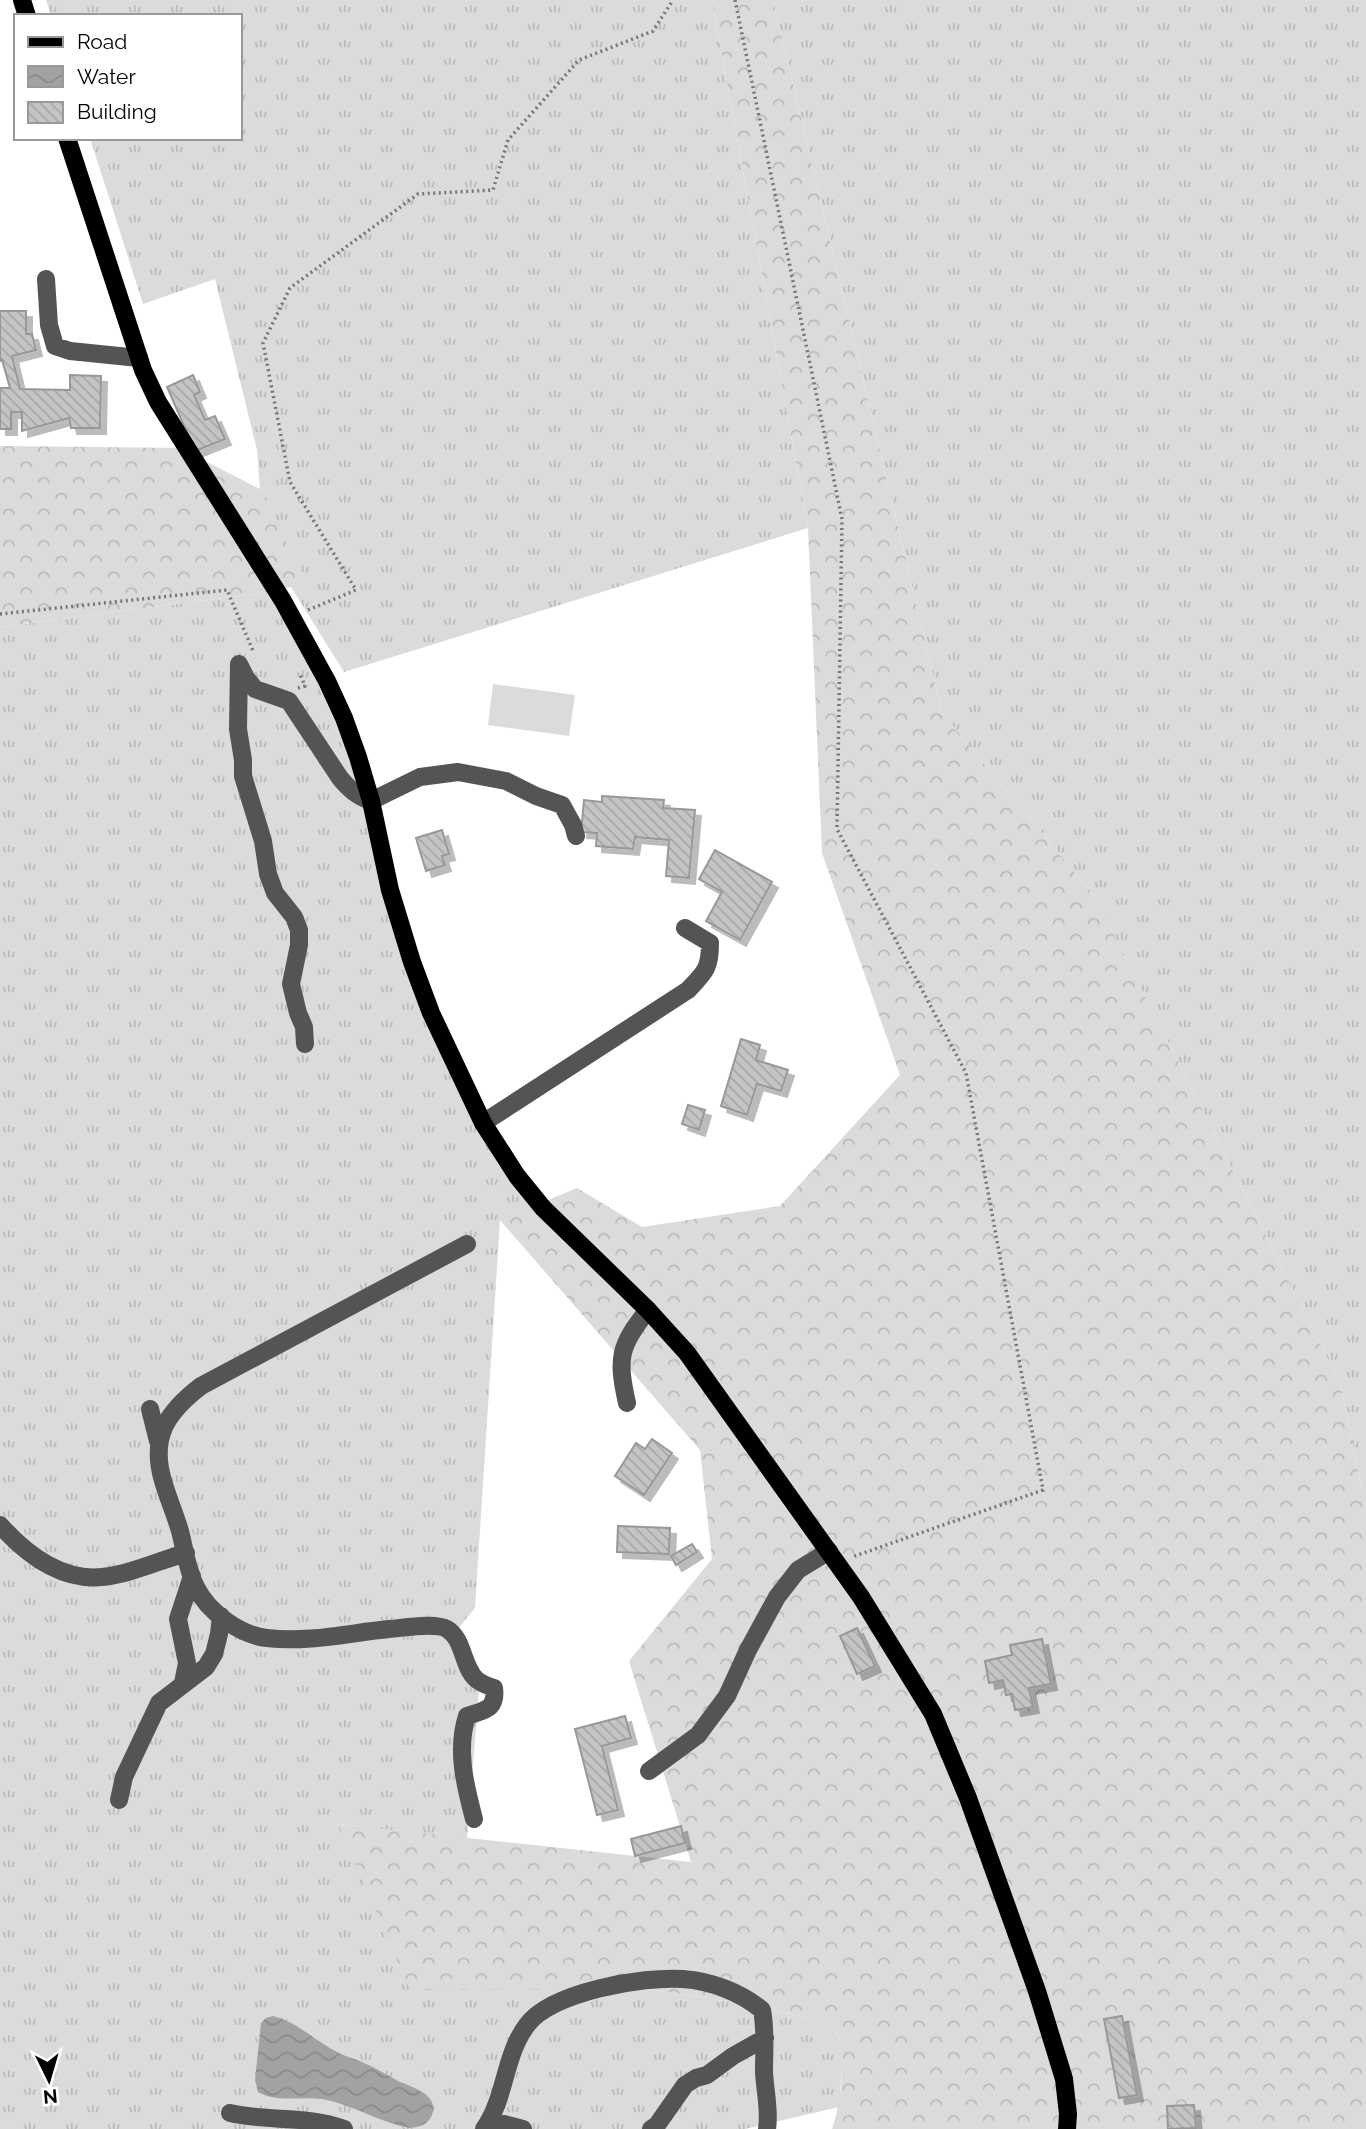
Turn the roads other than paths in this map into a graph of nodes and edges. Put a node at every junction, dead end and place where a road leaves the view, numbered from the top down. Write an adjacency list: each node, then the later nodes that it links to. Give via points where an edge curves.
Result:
1 (68, 140): 3 (main road)
2 (46, 279): 3 (lane, via 55,346)
3 (139, 358): 4 (main road, via 176,433 283,601 327,681)
4 (371, 801): 5 (lane, via 420,776 458,772 506,781 562,805); 7 (lane, via 349,789 289,701 255,688 239,664 243,776 268,874 299,930 291,984); 8 (main road, via 393,902 416,974)
5 (576, 836)
6 (685, 928): 8 (lane, via 710,943 710,963 688,990)
7 (305, 1044)
8 (483, 1122): 10 (main road, via 543,1208)
9 (467, 1244): 13 (lane, via 201,1386 173,1412)
10 (648, 1310): 11 (lane, via 622,1350); 16 (main road, via 687,1353)
11 (627, 1403)
12 (150, 1409): 13 (lane)
13 (158, 1441): 15 (lane, via 162,1478)
14 (0, 1525): 15 (lane, via 39,1560 81,1576 130,1571)
15 (186, 1553): 17 (lane)
16 (833, 1557): 20 (lane, via 798,1570 777,1597 727,1696 698,1735); 30 (main road, via 899,1656 947,1744 1053,2042 1064,2079)
17 (192, 1576): 18 (lane, via 206,1603); 19 (lane, via 178,1619 187,1663)
18 (221, 1616): 19 (lane, via 214,1654 206,1667); 22 (lane, via 251,1634 292,1640 408,1627 448,1629 471,1673 496,1692 493,1705 467,1716 464,1726 462,1761)
19 (183, 1683): 21 (lane, via 159,1703 124,1777)
20 (649, 1771)
21 (119, 1800)
22 (474, 1819)
23 (765, 2038): 25 (lane, via 762,2010 740,1994 711,1984 651,1980 589,1990 542,2010 529,2022 515,2045); 28 (lane, via 685,2085); 29 (lane)
24 (230, 2113): 26 (lane)
25 (486, 2127): 27 (lane, via 504,2124)
26 (344, 2129)
27 (523, 2129)
28 (651, 2129)
29 (767, 2129)
30 (1067, 2129)

